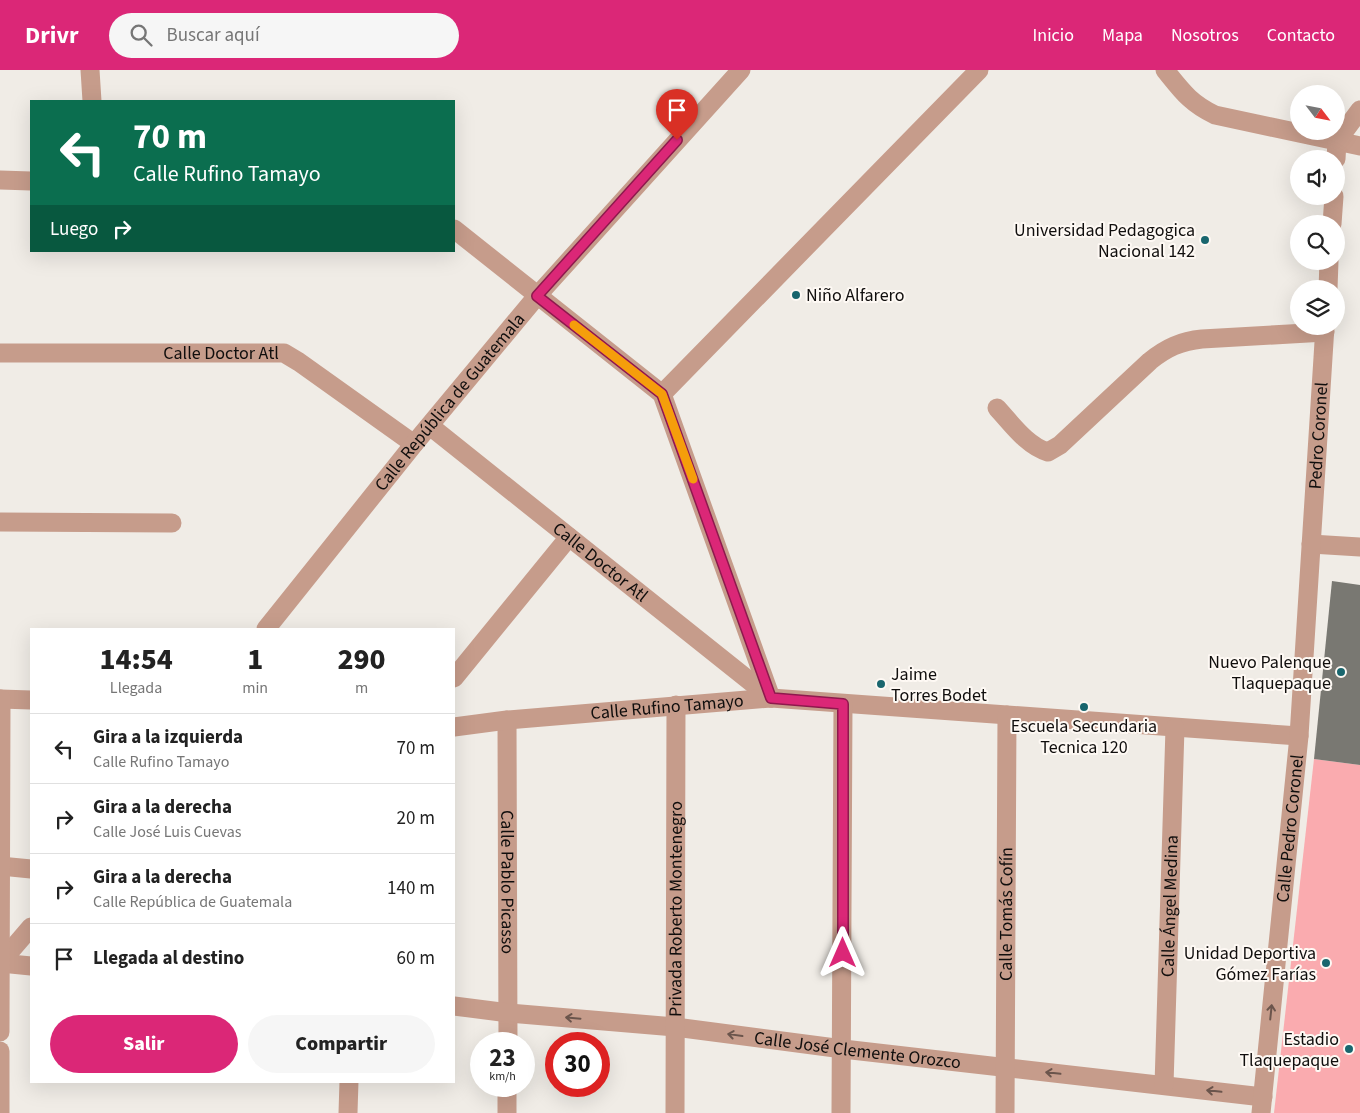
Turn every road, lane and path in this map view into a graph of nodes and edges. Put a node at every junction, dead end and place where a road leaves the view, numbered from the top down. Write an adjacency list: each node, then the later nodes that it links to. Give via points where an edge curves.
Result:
1 (90, 70): 5 (street)
2 (741, 70): 12 (street, Calle República de Guatemala)
3 (979, 70): 16 (street)
4 (1165, 70): 8 (street, via 1188,98 1215,115)
5 (92, 100)
6 (1360, 110): 8 (street)
7 (1360, 146): 8 (street)
8 (1337, 150)
9 (0, 180): 10 (street)
10 (30, 181)
11 (455, 230): 12 (street)
12 (537, 296): 16 (street); 18 (street, Calle República de Guatemala)
13 (1290, 332): 17 (street, via 1179,343 1150,361 1060,445 1048,452 1032,444)
14 (1325, 335): 23 (street, Pedro Coronel)
15 (0, 353): 19 (street, Calle Doctor Atl, via 284,353)
16 (662, 394): 27 (street)
17 (997, 408)
18 (430, 426): 19 (street, Calle República de Guatemala); 22 (street, Calle Doctor Atl)
19 (414, 444): 25 (street, Calle República de Guatemala)
20 (0, 522): 21 (street)
21 (172, 523)
22 (569, 536): 26 (street); 27 (street, Calle Doctor Atl)
23 (1311, 544): 24 (street); 36 (street, Calle Pedro Coronel)
24 (1360, 547)
25 (267, 628)
26 (455, 677)
27 (771, 698): 30 (street, Calle Rufino Tamayo); 31 (street, Calle Rufino Tamayo)
28 (1, 699): 29 (street); 37 (street)
29 (30, 700)
30 (843, 704): 32 (street, Calle Rufino Tamayo); 47 (street)
31 (676, 705): 33 (street, Calle Rufino Tamayo); 44 (street, Privada Roberto Montenegro)
32 (1007, 715): 35 (street, Calle Rufino Tamayo); 49 (street, Calle Tomás Cofín)
33 (507, 720): 34 (street, Calle Rufino Tamayo); 43 (street, Calle Pablo Picasso)
34 (455, 727)
35 (1175, 728): 36 (street, Calle Rufino Tamayo); 51 (street, Calle Ángel Medina)
36 (1299, 736): 53 (street, Calle Pedro Coronel, one-way to 36)
37 (0, 866): 38 (street); 40 (street)
38 (30, 869)
39 (30, 929): 40 (street)
40 (0, 963): 41 (street); 45 (street)
41 (30, 966)
42 (455, 1006): 43 (street, Calle José Clemente Orozco)
43 (509, 1013): 44 (street, Calle José Clemente Orozco, one-way to 43); 46 (street, Calle Pablo Picasso)
44 (675, 1027): 47 (street, Calle José Clemente Orozco, one-way to 44); 57 (street, Privada Roberto Montenegro)
45 (0, 1032)
46 (508, 1032)
47 (843, 1049): 49 (street, Calle José Clemente Orozco); 58 (street)
48 (0, 1051): 54 (street)
49 (1004, 1068): 51 (street, Calle José Clemente Orozco, one-way to 49); 59 (street, Calle Tomás Cofín)
50 (349, 1083): 55 (street)
51 (1164, 1085): 53 (street, Calle José Clemente Orozco, one-way to 51)
52 (507, 1097): 56 (street)
53 (1262, 1105)
54 (0, 1113)
55 (348, 1113)
56 (507, 1113)
57 (675, 1113)
58 (841, 1113)
59 (1005, 1113)

